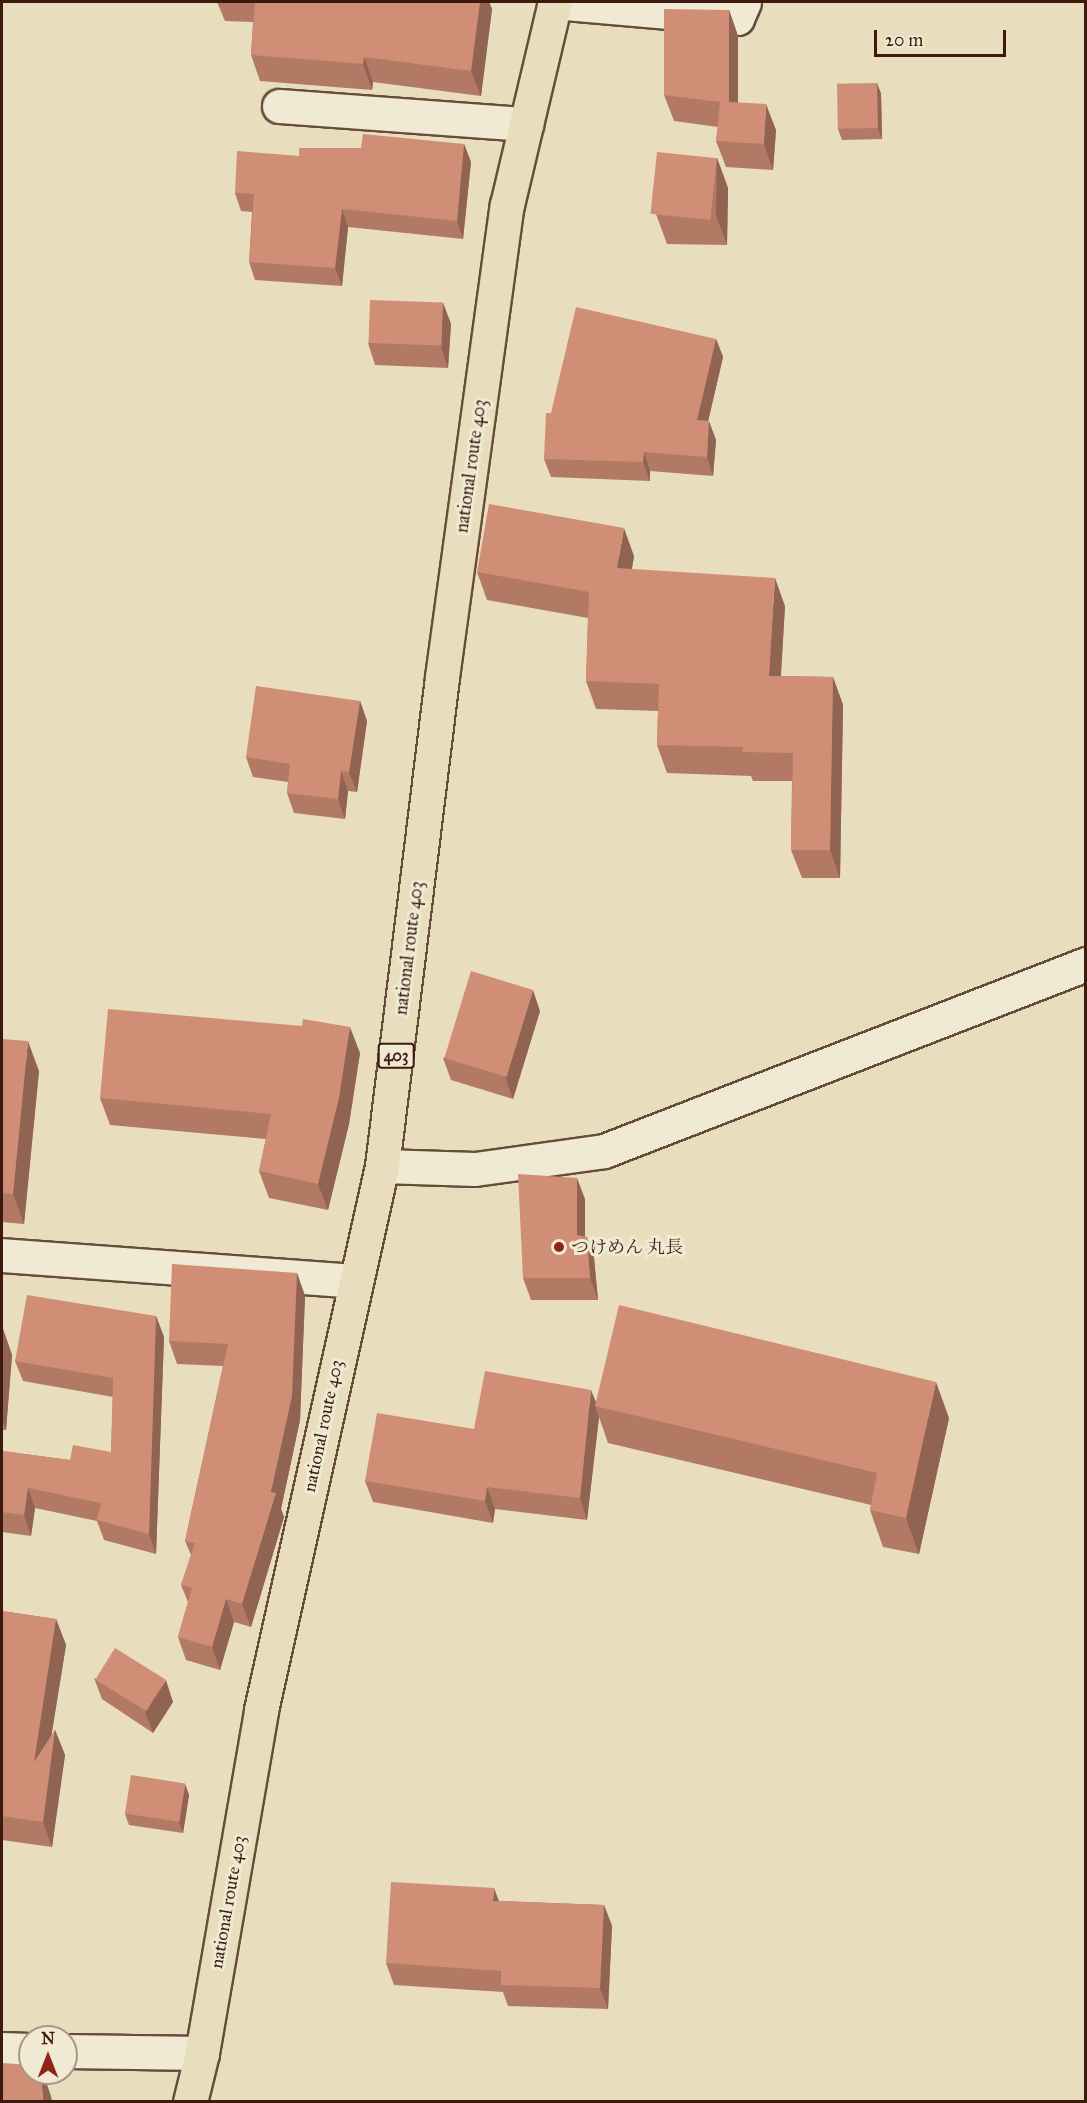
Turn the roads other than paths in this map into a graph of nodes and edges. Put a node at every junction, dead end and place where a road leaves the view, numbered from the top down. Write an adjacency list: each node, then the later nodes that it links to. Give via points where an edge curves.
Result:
1 (554, 2): 2 (street, via 738,18); 4 (highway, national route 403 / 403)
2 (744, 2)
3 (279, 106): 4 (street)
4 (526, 124): 6 (highway, national route 403 / 403, via 507,205 450,618)
5 (1086, 964): 6 (street, via 604,1151 476,1169)
6 (382, 1166): 8 (highway, national route 403 / 403)
7 (2, 1255): 8 (street)
8 (355, 1281): 12 (highway, national route 403 / 403, via 261,1710)
9 (2, 2049): 10 (street)
10 (18, 2050)
11 (78, 2051): 12 (street)
12 (202, 2053): 13 (highway, national route 403 / 403)
13 (190, 2102)

